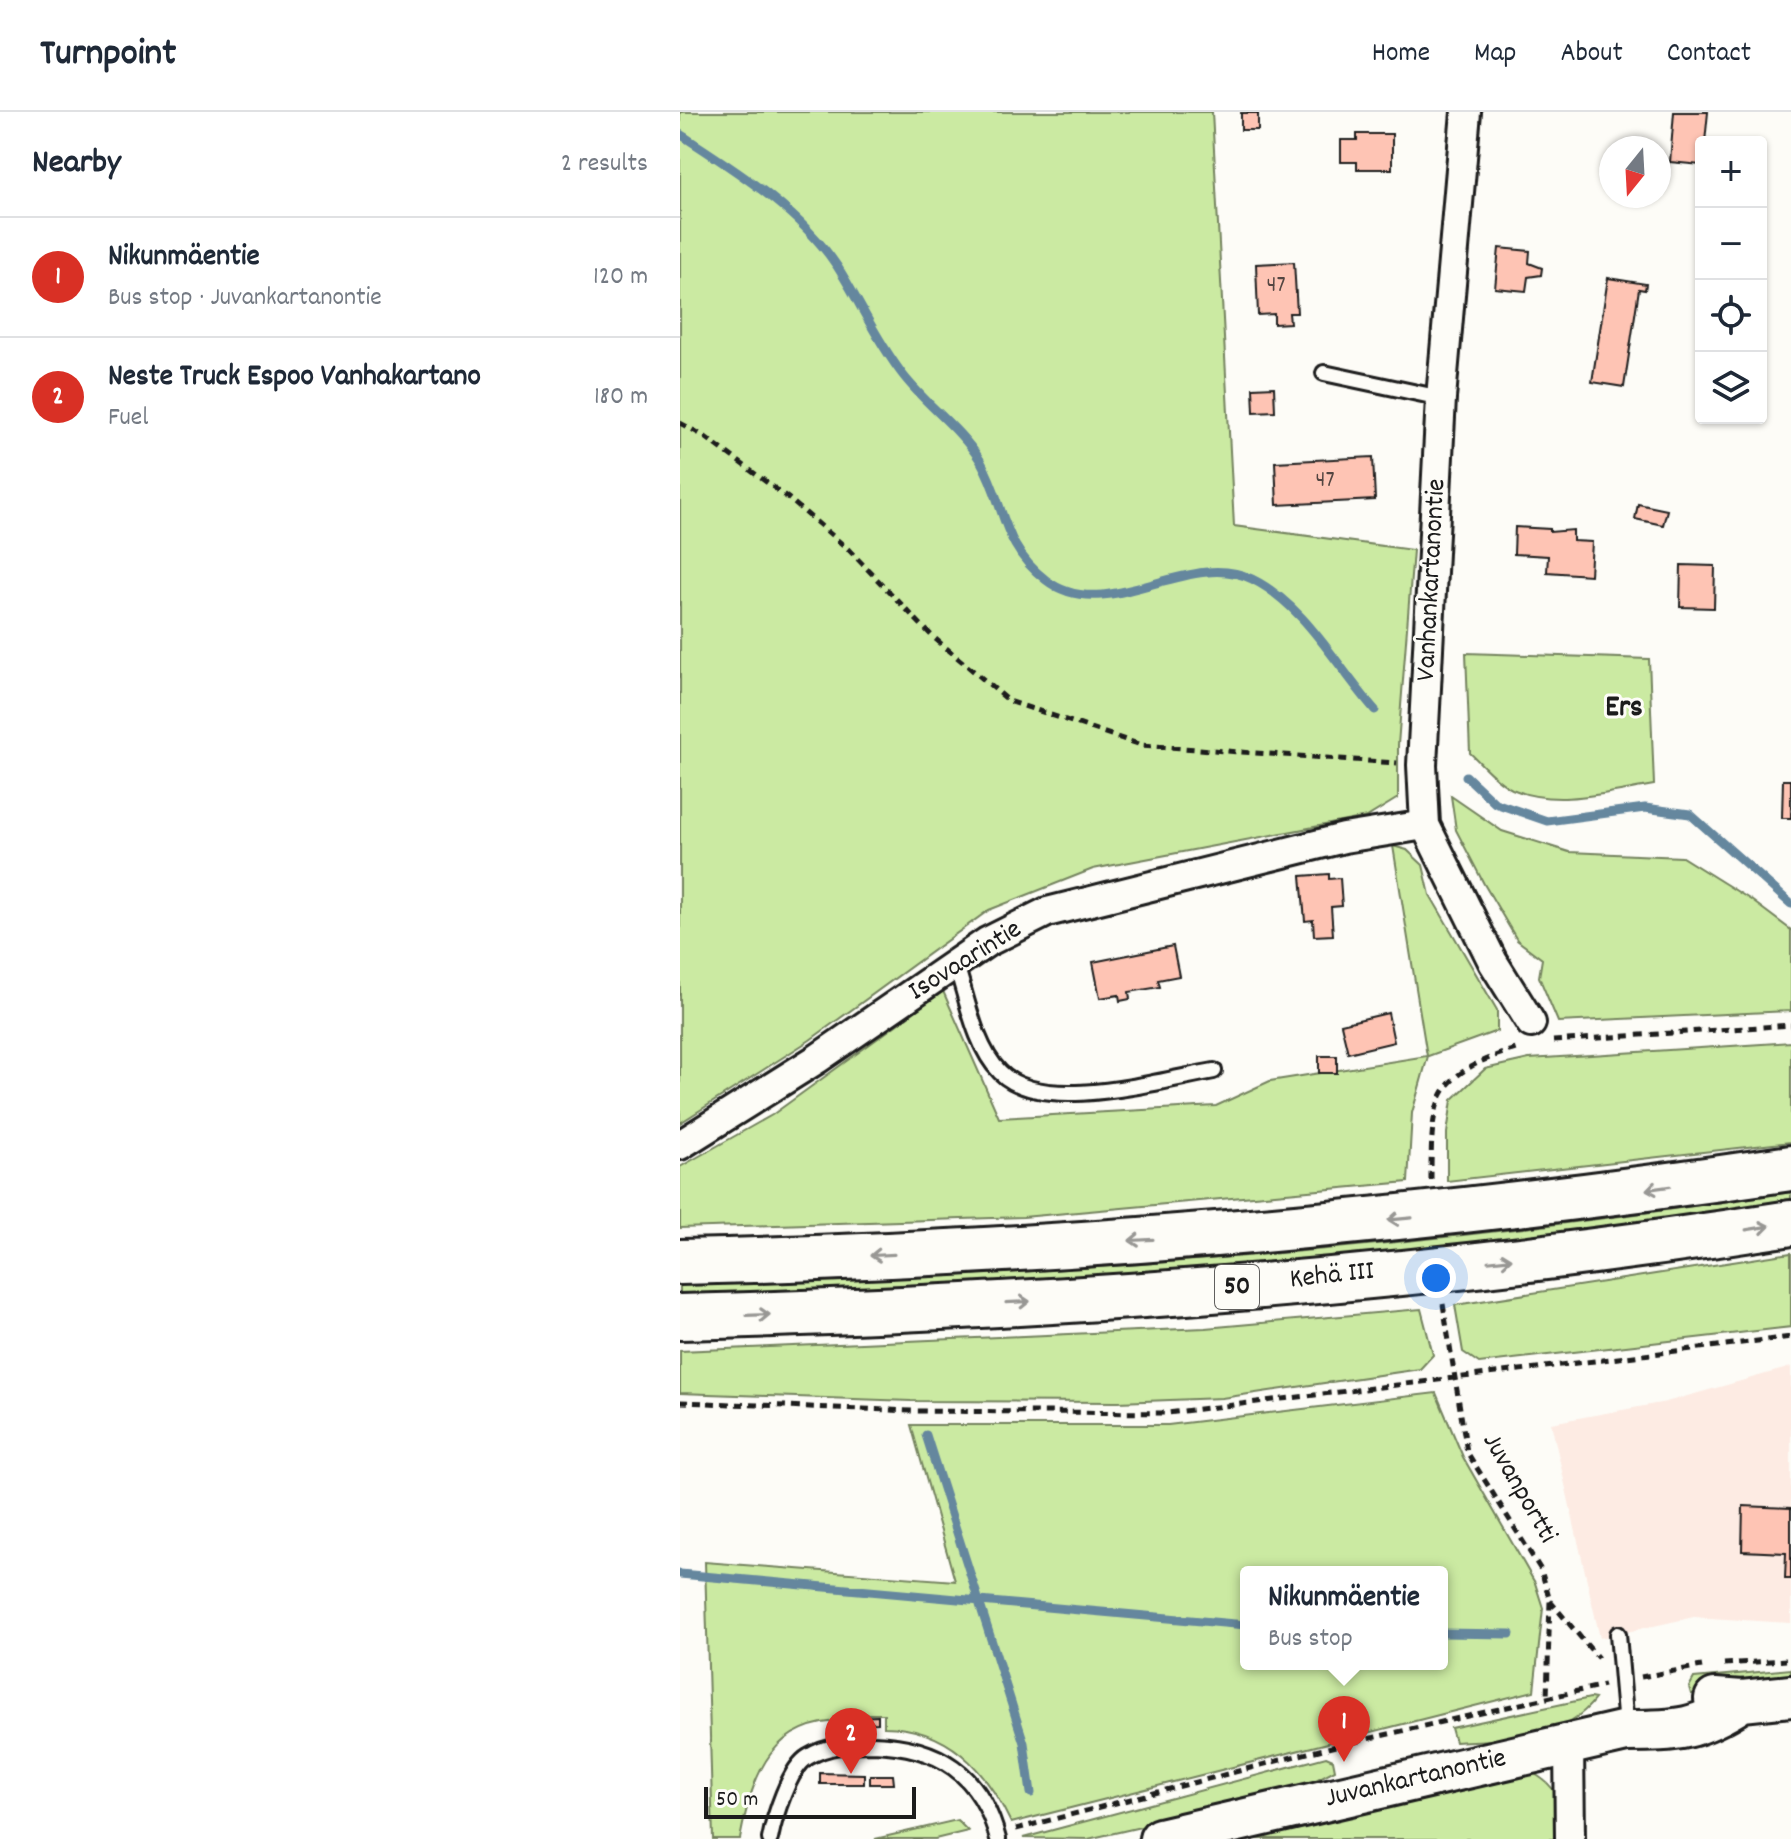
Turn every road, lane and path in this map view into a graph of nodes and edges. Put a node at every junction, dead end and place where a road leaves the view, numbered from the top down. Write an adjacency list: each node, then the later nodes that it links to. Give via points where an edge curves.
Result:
1 (1466, 112): 3 (street, Vanhankartanontie)
2 (1324, 373): 3 (lane)
3 (1441, 398): 5 (street, Vanhankartanontie)
4 (680, 423): 5 (path, via 848,549 932,636 1009,701 1141,745)
5 (1422, 765): 6 (street, Vanhankartanontie)
6 (1425, 825): 7 (street, Isovaarintie, via 1344,838 1047,912 987,942); 9 (street, Vanhankartanontie)
7 (956, 965): 10 (lane, via 982,1040 1000,1072 1022,1086 1063,1095); 11 (street, Isovaarintie)
8 (1791, 1025): 9 (path)
9 (1533, 1037): 13 (path, via 1449,1079 1436,1104)
10 (1214, 1071)
11 (680, 1145)
12 (1791, 1168): 15 (highway, Kehä III / 50, one-way to 15, via 1415,1218 1202,1236)
13 (1431, 1182)
14 (1791, 1223): 17 (highway, Kehä III / 50, one-way to 14, via 1196,1292 1663,1243)
15 (680, 1262)
16 (1442, 1299): 19 (path, Juvanportti)
17 (680, 1317)
18 (1791, 1337): 19 (path)
19 (1452, 1380): 20 (path, via 1167,1413); 21 (path, Juvanportti, via 1467,1452 1541,1570)
20 (680, 1402)
21 (1550, 1601): 24 (path); 26 (path, Juvanportti)
22 (1618, 1634): 24 (lane)
23 (1791, 1659): 24 (path, via 1726,1663)
24 (1621, 1681): 26 (path); 27 (lane)
25 (1791, 1696): 27 (main road, Juvankartanontie, via 1702,1698 1670,1705)
26 (1547, 1698): 29 (path, via 1323,1749)
27 (1626, 1731): 28 (main road, Juvankartanontie)
28 (1569, 1744): 31 (main road, Juvankartanontie); 32 (street)
29 (997, 1837): 30 (lane, via 974,1784 938,1756 906,1745 845,1744 805,1758 776,1808)
30 (770, 1839)
31 (1160, 1839)
32 (1570, 1839)

